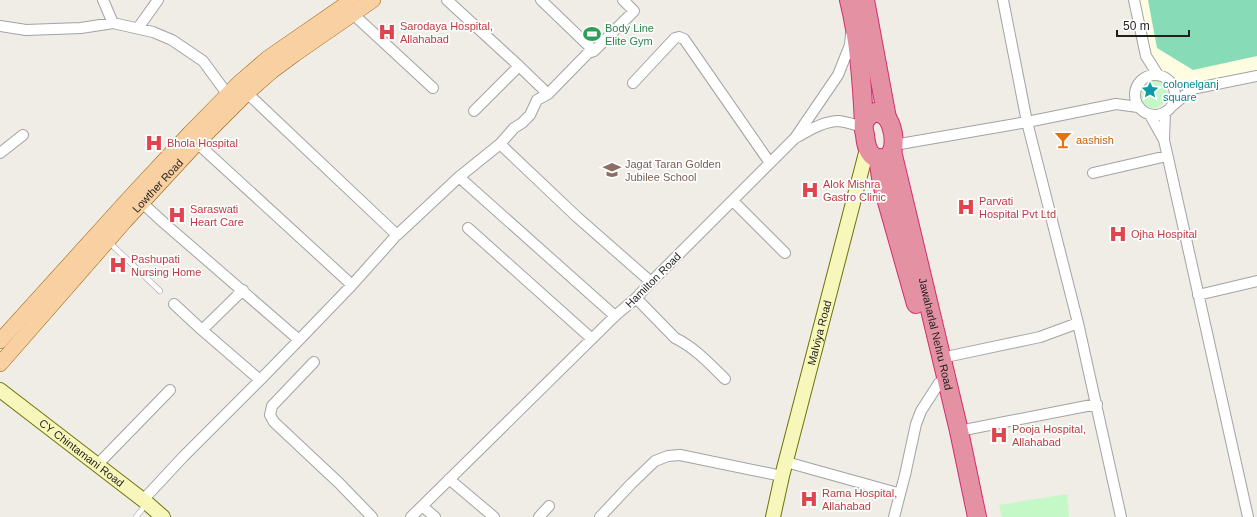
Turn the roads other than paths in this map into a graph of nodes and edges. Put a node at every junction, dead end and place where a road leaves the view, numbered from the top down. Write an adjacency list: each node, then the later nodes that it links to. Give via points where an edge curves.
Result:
1 (103, 0): 12 (street)
2 (158, 0): 14 (street)
3 (373, 0): 10 (main road, Lowther Road)
4 (447, 0): 17 (street)
5 (542, 0): 15 (street)
6 (623, 0): 15 (street, via 634,11)
7 (865, 0): 34 (highway, Jawaharlal Nehru Road)
8 (1003, 0): 35 (street)
9 (1134, 0): 16 (street)
10 (352, 7): 23 (street); 26 (main road, Lowther Road); 28 (main road, Lowther Road, via 268,58)
11 (851, 8): 36 (highway, Jawaharlal Nehru Road, via 862,80); 38 (street, Hamilton Road, via 850,45 838,75)
12 (113, 23): 13 (street, via 81,28 26,30); 14 (street)
13 (0, 26)
14 (138, 28): 28 (street, via 172,40 203,61)
15 (594, 51): 27 (street, via 588,53)
16 (1146, 56): 18 (street); 20 (street)
17 (519, 66): 27 (street); 32 (street)
18 (1158, 75): 20 (street); 22 (street)
19 (1257, 76): 24 (street)
20 (1144, 78): 25 (street)
21 (633, 83): 45 (street, via 675,38 684,39)
22 (1171, 83): 24 (street); 31 (street, via 1175,95)
23 (433, 88)
24 (1192, 89): 31 (street)
25 (1135, 90): 29 (street); 30 (street)
26 (247, 92): 40 (main road, Lowther Road); 47 (street, via 397,235)
27 (548, 94): 41 (street, via 537,100 530,115)
28 (228, 95): 48 (main road, Lowther Road)
29 (1116, 104): 30 (street); 35 (street)
30 (1138, 107): 33 (street)
31 (1168, 110): 33 (street); 39 (street)
32 (474, 111)
33 (1150, 115): 39 (street)
34 (887, 118): 36 (highway, via 882,113 875,112 869,115); 42 (highway, Jawaharlal Nehru Road, via 894,139)
35 (1027, 122): 42 (street); 63 (street)
36 (864, 125): 38 (street, via 833,121); 42 (highway, Jawaharlal Nehru Road)
37 (23, 135): 43 (street)
38 (795, 138): 45 (street, Hamilton Road)
39 (1164, 140): 44 (street)
40 (197, 143): 48 (main road, Lowther Road); 56 (street)
41 (500, 144): 47 (street); 55 (street)
42 (882, 151): 68 (highway, Jawaharlal Nehru Road); 73 (highway, Jawaharlal Nehru Road, via 882,184); 79 (street, Malviya Road)
43 (0, 153)
44 (1167, 156): 46 (street); 59 (street)
45 (770, 164): 49 (street, Hamilton Road)
46 (1093, 173)
47 (459, 177): 62 (street)
48 (137, 198): 52 (main road, Lowther Road); 57 (street); 67 (main road, Lowther Road)
49 (732, 201): 53 (street); 55 (street, Hamilton Road)
50 (468, 228): 66 (street)
51 (394, 238): 56 (street)
52 (107, 240): 58 (lane); 70 (main road, Lowther Road)
53 (785, 253)
54 (1257, 281): 59 (street)
55 (651, 282): 60 (street, Hamilton Road)
56 (352, 285): 65 (street)
57 (243, 290): 64 (street); 65 (street)
58 (160, 292)
59 (1198, 295): 98 (street)
60 (636, 298): 62 (street, Hamilton Road); 71 (street, via 675,338 698,353)
61 (174, 304): 64 (street)
62 (615, 316): 66 (street, Hamilton Road)
63 (1078, 323): 68 (street, via 1040,337); 76 (street)
64 (202, 330): 72 (street)
65 (299, 340): 72 (street)
66 (592, 340): 80 (street, Hamilton Road)
67 (0, 342)
68 (941, 358): 77 (highway, Jawaharlal Nehru Road)
69 (314, 362): 87 (street, via 272,406 270,415 274,422)
70 (0, 364)
71 (725, 379)
72 (260, 380): 82 (street, via 183,457)
73 (939, 383): 94 (street, via 916,424); 95 (highway, Jawaharlal Nehru Road)
74 (0, 390): 78 (street, CY Chintamani Road)
75 (170, 390): 78 (street)
76 (1097, 404): 77 (street); 97 (street)
77 (959, 431): 96 (highway, Jawaharlal Nehru Road)
78 (97, 464): 82 (street, CY Chintamani Road)
79 (784, 469): 81 (street); 92 (street, via 680,455 668,456 655,462); 93 (street, Malviya Road)
80 (449, 479): 83 (street, Hamilton Road); 90 (street)
81 (894, 492)
82 (145, 501): 85 (lane); 86 (street, CY Chintamani Road)
83 (422, 506): 88 (street, Hamilton Road); 89 (street)
84 (549, 506): 91 (street)
85 (136, 517)
86 (163, 517)
87 (372, 517)
88 (411, 517)
89 (435, 517)
90 (494, 517)
91 (539, 517)
92 (600, 517)
93 (773, 517)
94 (894, 517)
95 (966, 517)
96 (977, 517)
97 (1121, 517)
98 (1248, 517)

